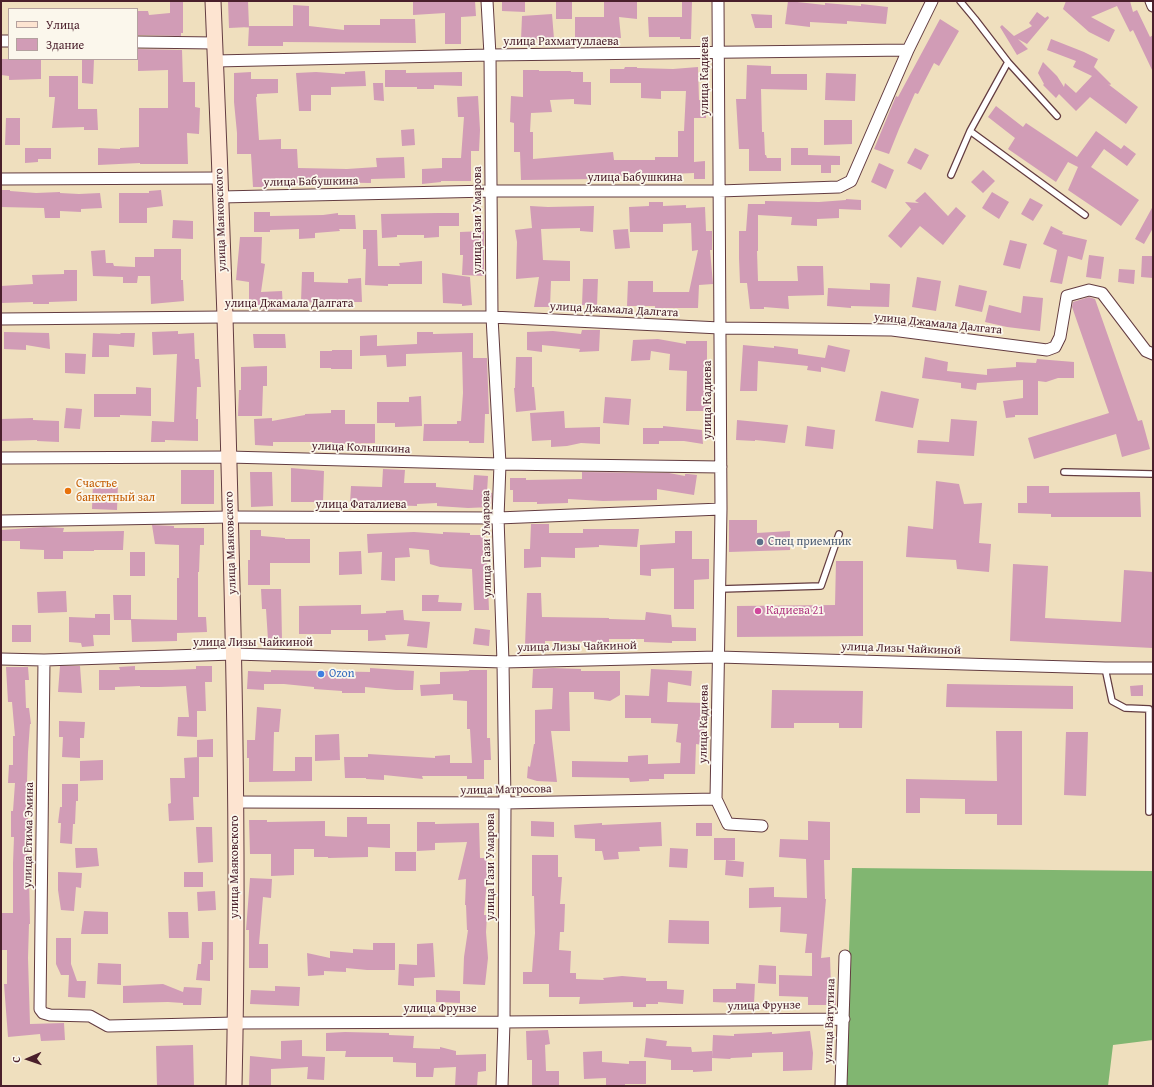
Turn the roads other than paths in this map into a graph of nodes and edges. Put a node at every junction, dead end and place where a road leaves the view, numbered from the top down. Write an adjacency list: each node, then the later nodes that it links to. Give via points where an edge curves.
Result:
1 (213, 1): 9 (street, улица Маяковского)
2 (487, 1): 12 (street, улица Гази Умарова)
3 (718, 1): 11 (street, улица Кадиева)
4 (932, 1): 10 (street, улица Бабушкина)
5 (960, 1): 14 (lane)
6 (1151, 1): 7 (street)
7 (1153, 6)
8 (138, 42): 9 (street)
9 (215, 43): 13 (street, улица Маяковского)
10 (908, 50): 11 (street, улица Рахматуллаева); 20 (street, улица Бабушкина, via 851,181 839,188)
11 (718, 53): 12 (street, улица Рахматуллаева); 20 (street, улица Кадиева)
12 (490, 55): 13 (street, улица Рахматуллаева); 21 (street, улица Гази Умарова)
13 (215, 61): 18 (street, улица Маяковского)
14 (1008, 62): 15 (lane); 16 (lane)
15 (1057, 116)
16 (970, 131): 17 (lane); 23 (lane)
17 (951, 174)
18 (220, 178): 19 (street); 22 (street, улица Маяковского)
19 (1, 179)
20 (719, 191): 21 (street, улица Бабушкина); 27 (street, улица Кадиева)
21 (491, 192): 22 (street, улица Бабушкина); 25 (street, улица Гази Умарова)
22 (221, 197): 24 (street, улица Маяковского)
23 (1085, 215)
24 (225, 317): 25 (street, улица Джамала Далгата); 26 (street, улица Джамала Далгата); 29 (street, улица Маяковского)
25 (492, 317): 27 (street, улица Джамала Далгата); 31 (street, улица Гази Умарова)
26 (1, 319)
27 (720, 328): 28 (street, улица Джамала Далгата, via 892,330 1047,350 1055,347 1060,337 1067,296 1089,290 1102,293 1146,351); 32 (street, улица Кадиева)
28 (1153, 354)
29 (228, 457): 30 (street, улица Колышкина); 31 (street, улица Колышкина); 36 (street, улица Маяковского)
30 (1, 458)
31 (500, 464): 32 (street, улица Колышкина); 37 (street, улица Гази Умарова)
32 (721, 467): 35 (street, улица Кадиева)
33 (1064, 472): 34 (lane)
34 (1153, 474)
35 (721, 509): 37 (street, улица Фаталиева); 40 (street, улица Кадиева)
36 (230, 517): 37 (street, улица Фаталиева); 38 (street, улица Фаталиева); 41 (street, улица Маяковского)
37 (498, 518): 45 (street, улица Гази Умарова)
38 (1, 522)
39 (839, 534): 40 (lane, via 820,586)
40 (720, 589): 42 (street, улица Кадиева)
41 (234, 654): 44 (street, улица Лизы Чайкиной); 45 (street, улица Лизы Чайкиной); 49 (street, улица Маяковского)
42 (718, 657): 45 (street, улица Лизы Чайкиной); 46 (street, улица Лизы Чайкиной); 48 (street, улица Кадиева)
43 (1, 659): 44 (street, улица Лизы Чайкиной)
44 (44, 660): 54 (street, улица Етима Эмина)
45 (503, 662): 50 (street, улица Гази Умарова)
46 (1105, 668): 47 (street, улица Лизы Чайкиной); 51 (lane, via 1112,701 1125,708 1149,710)
47 (1153, 668)
48 (716, 799): 50 (street, улица Матросова); 52 (street, via 728,824)
49 (235, 802): 50 (street, улица Матросова); 57 (street, улица Маяковского)
50 (505, 803): 56 (street, улица Гази Умарова)
51 (1149, 812)
52 (762, 826)
53 (845, 956): 55 (street, улица Ватутина)
54 (40, 1009): 57 (street, улица Фрунзе, via 50,1015 90,1016 108,1026)
55 (844, 1019): 56 (street, улица Фрунзе); 60 (street, улица Ватутина)
56 (504, 1022): 57 (street, улица Фрунзе); 59 (street, улица Гази Умарова)
57 (235, 1023): 58 (street, улица Маяковского)
58 (234, 1086)
59 (502, 1086)
60 (841, 1086)

